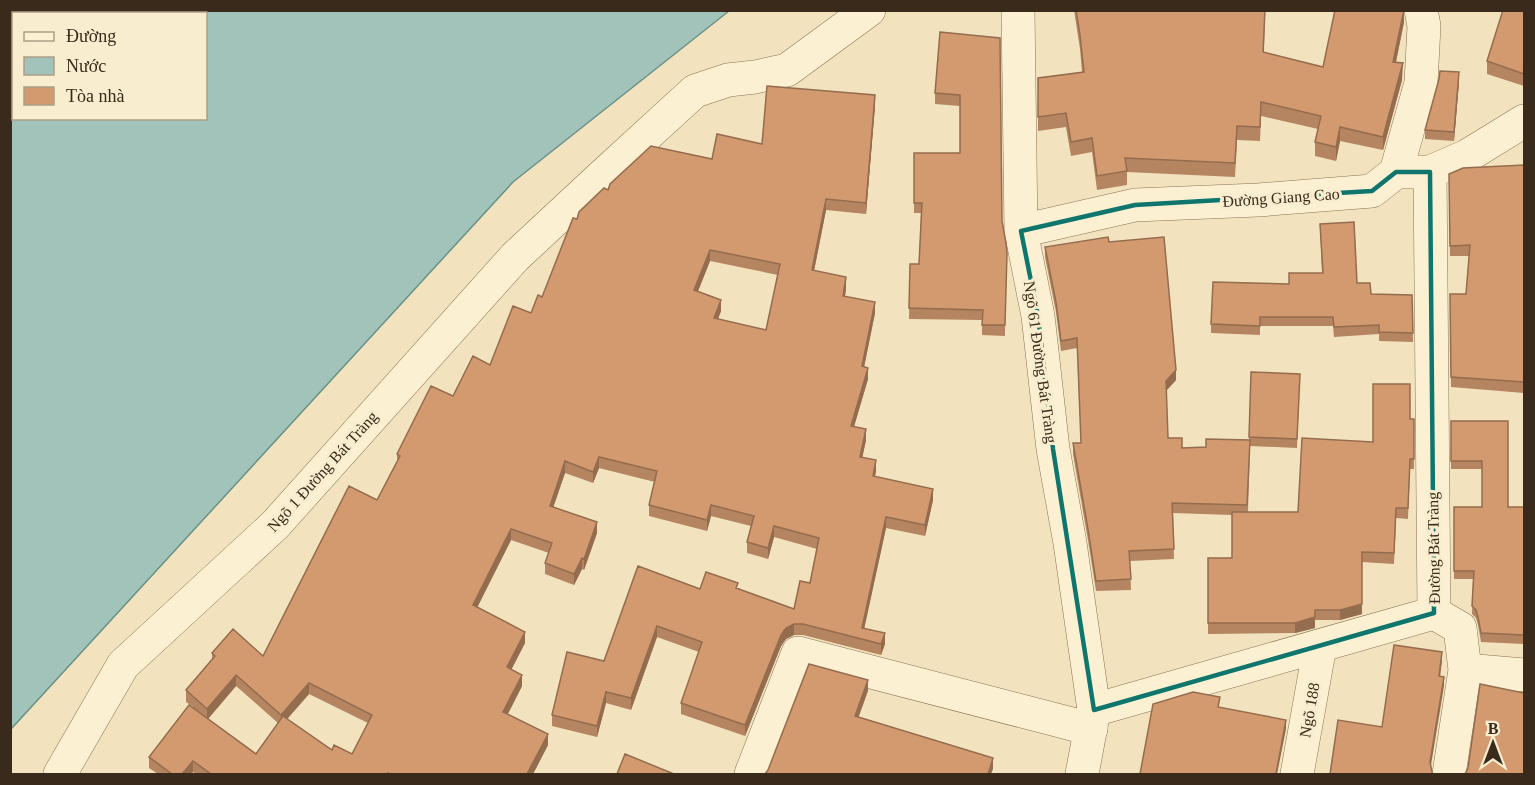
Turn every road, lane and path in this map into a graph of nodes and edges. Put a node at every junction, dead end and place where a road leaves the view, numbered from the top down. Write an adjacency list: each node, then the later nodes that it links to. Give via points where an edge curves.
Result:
1 (869, 10): 13 (street, Ngõ 1 Đường Bát Tràng, via 787,70 729,80 695,91 600,177 516,257 275,525 123,665)
2 (1018, 10): 7 (street, Ngõ 61 Đường Bát Tràng)
3 (1421, 10): 5 (street, via 1421,83)
4 (1524, 121): 6 (street, via 1467,156)
5 (1396, 172): 6 (street); 7 (street, Đường Giang Cao, via 1372,191 1135,205)
6 (1430, 172): 8 (street, Đường Bát Tràng)
7 (1021, 231): 12 (street, Ngõ 61 Đường Bát Tràng, via 1038,316)
8 (1434, 613): 9 (street, Đường Bát Tràng); 10 (street, via 1460,627)
9 (1320, 646): 12 (street, Đường Bát Tràng); 16 (street, Ngõ 188)
10 (1465, 670): 11 (street); 17 (street)
11 (1524, 675)
12 (1092, 720): 14 (street, via 798,653); 15 (street)
13 (60, 774)
14 (751, 774)
15 (1082, 774)
16 (1297, 774)
17 (1449, 774)

